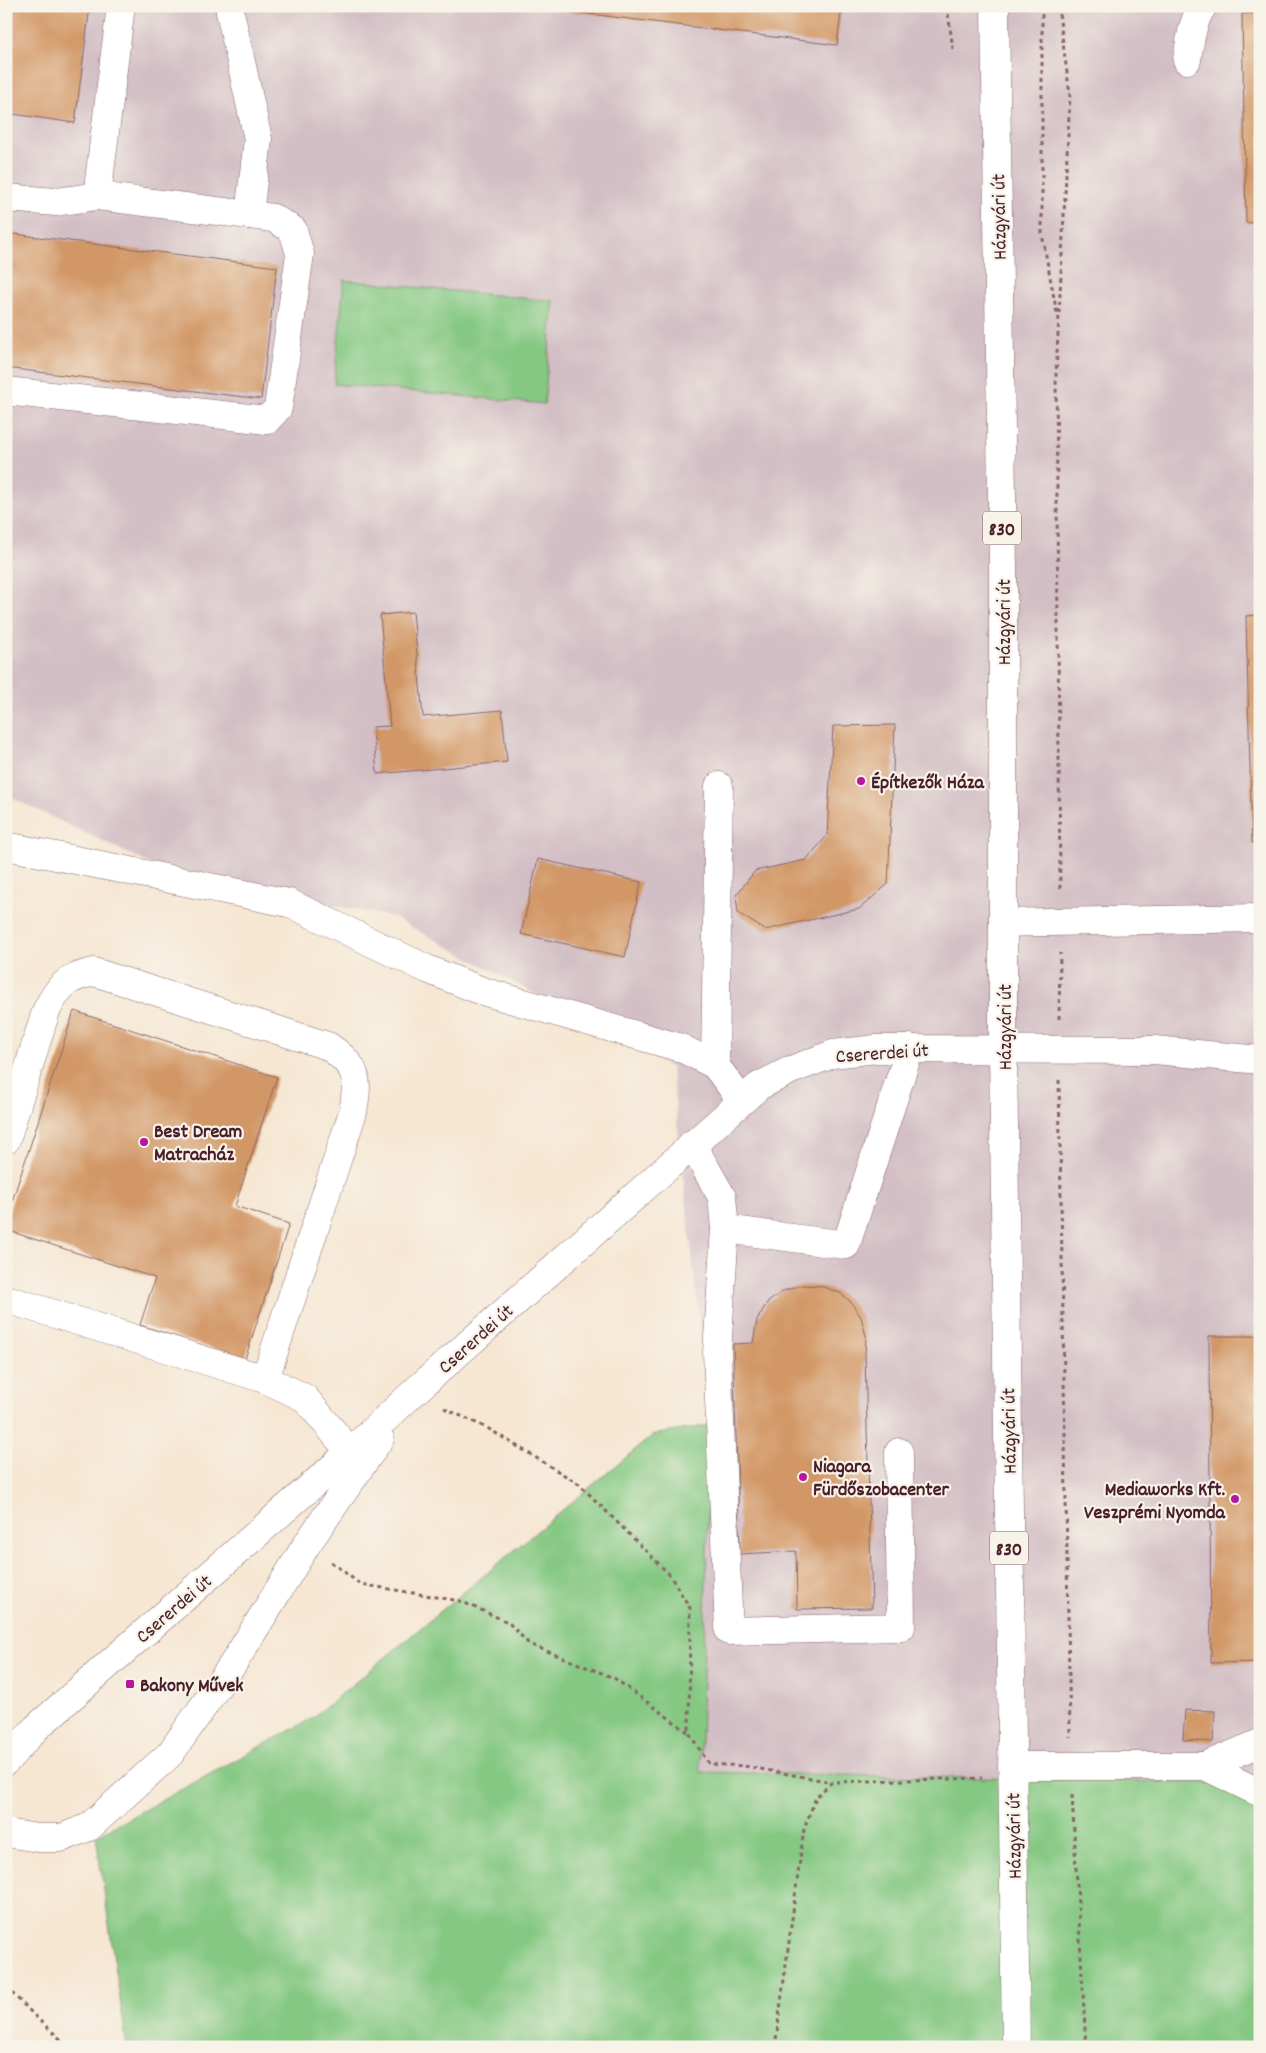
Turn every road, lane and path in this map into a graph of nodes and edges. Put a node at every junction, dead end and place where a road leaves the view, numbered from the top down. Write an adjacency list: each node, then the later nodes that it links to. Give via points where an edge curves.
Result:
1 (121, 6): 9 (main road)
2 (230, 6): 11 (main road, via 258,139)
3 (946, 6): 7 (path)
4 (995, 6): 17 (main road, Házgyári út / 830, via 1003,570)
5 (1042, 6): 12 (path, via 1042,234)
6 (1203, 6): 8 (main road, via 1191,35)
7 (953, 50)
8 (1188, 60)
9 (98, 196): 10 (main road, via 56,202); 11 (main road)
10 (6, 198)
11 (249, 215): 13 (main road, via 273,218 293,230 300,254 278,408 267,420)
12 (1058, 321)
13 (6, 391)
14 (719, 786): 21 (main road)
15 (6, 846): 21 (main road, via 289,904 427,969 482,991 681,1048)
16 (1260, 918): 17 (main road)
17 (1003, 923): 19 (main road, Házgyári út / 830)
18 (910, 1048): 19 (main road, Csererdei út); 22 (main road, Csererdei út, via 833,1054 783,1074); 25 (main road, via 846,1244)
19 (1003, 1049): 20 (main road, Csererdei út, via 1155,1050); 36 (main road, Házgyári út / 830)
20 (1260, 1060)
21 (715, 1065): 22 (main road)
22 (741, 1100): 24 (main road, Csererdei út)
23 (6, 1140): 27 (main road, via 46,1011 64,982 77,976 94,972 328,1046 343,1057 354,1072 357,1090 353,1112)
24 (692, 1144): 25 (main road, via 722,1197); 28 (main road, Csererdei út)
25 (725, 1229): 30 (main road, via 717,1354 729,1632 900,1627)
26 (6, 1298): 27 (main road)
27 (265, 1379): 29 (main road, via 305,1398)
28 (412, 1392): 29 (main road, Csererdei út); 31 (main road); 32 (path, via 488,1429 579,1484 669,1574 690,1608)
29 (350, 1452): 34 (main road, Csererdei út, via 36,1728)
30 (899, 1452)
31 (307, 1544): 32 (path, via 360,1584 460,1601 508,1622 529,1644 614,1678); 39 (main road, via 233,1664 170,1754 89,1827 61,1838)
32 (688, 1733): 37 (path, via 708,1764 744,1766)
33 (1260, 1744): 35 (main road)
34 (6, 1761)
35 (1205, 1766): 36 (main road); 38 (main road)
36 (1012, 1771): 37 (path); 43 (main road, Házgyári út / 830)
37 (832, 1782): 42 (path, via 816,1797 804,1829)
38 (1260, 1793)
39 (6, 1832)
40 (6, 1986): 41 (path)
41 (68, 2047)
42 (775, 2047)
43 (1016, 2047)

